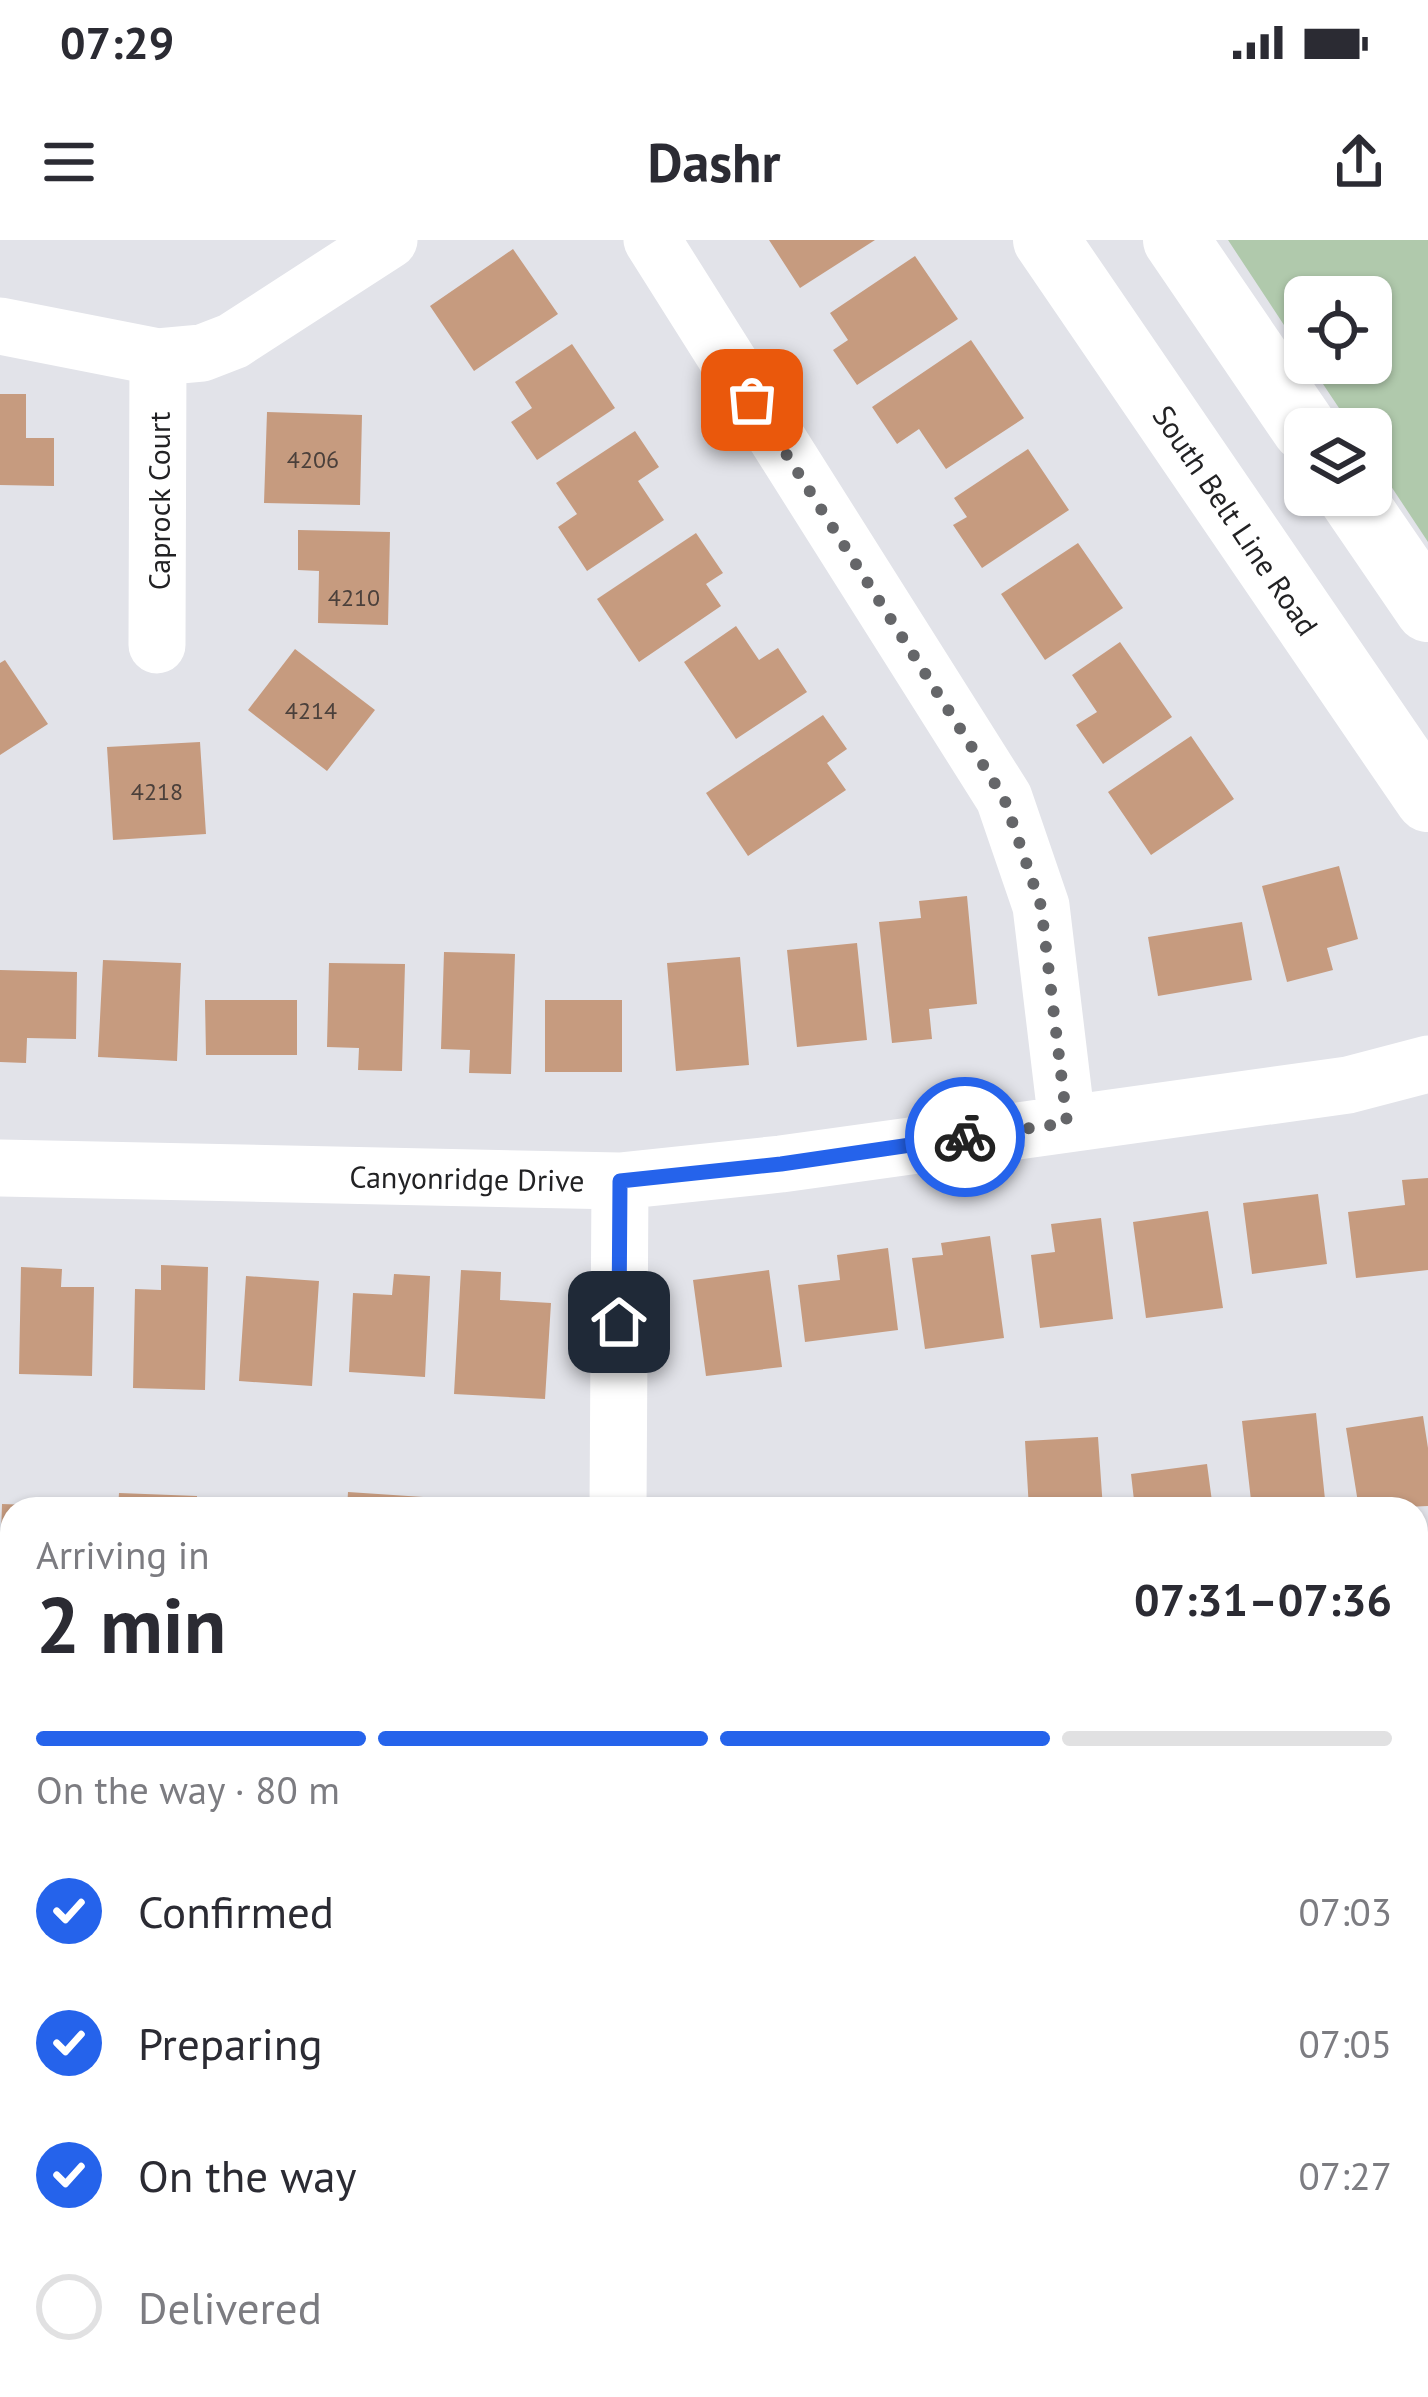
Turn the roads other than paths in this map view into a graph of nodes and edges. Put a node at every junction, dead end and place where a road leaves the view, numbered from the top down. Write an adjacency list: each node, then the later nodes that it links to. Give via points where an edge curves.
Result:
1 (389, 240): 6 (street, via 233,341)
2 (652, 240): 13 (street, via 1004,798 1041,906)
3 (1046, 240): 11 (main road, South Belt Line Road)
4 (1176, 240): 7 (main road)
5 (0, 326): 6 (street)
6 (158, 356): 10 (street, Caprock Court)
7 (1291, 408)
8 (1364, 516): 9 (main road)
9 (1428, 609)
10 (157, 645)
11 (1428, 799)
12 (1428, 1064): 13 (street, Canyonridge Drive, via 1348,1085)
13 (1067, 1123): 15 (street, Canyonridge Drive)
14 (0, 1168): 15 (street, Canyonridge Drive)
15 (620, 1181): 16 (street)
16 (618, 1497)

